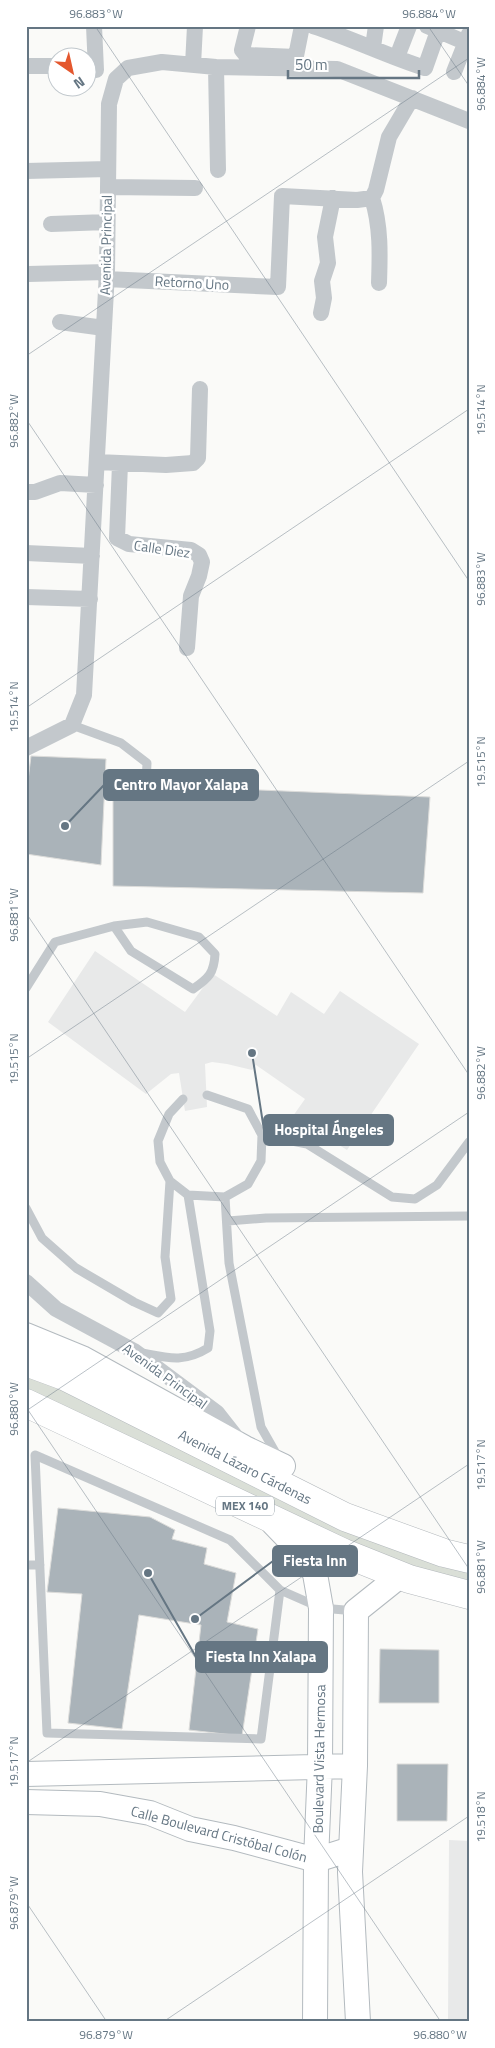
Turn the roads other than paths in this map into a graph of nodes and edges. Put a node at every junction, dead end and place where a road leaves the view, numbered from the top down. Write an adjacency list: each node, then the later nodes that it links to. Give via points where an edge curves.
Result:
1 (94, 26): 12 (street)
2 (195, 26): 15 (street)
3 (248, 26): 14 (street, via 242,50 246,55)
4 (302, 26): 14 (street)
5 (313, 26): 9 (street)
6 (376, 26): 11 (street)
7 (409, 26): 13 (street)
8 (432, 29): 10 (street); 13 (street, via 425,68)
9 (345, 31): 11 (street)
10 (468, 40): 20 (street)
11 (372, 47): 13 (street)
12 (93, 48)
13 (397, 57)
14 (295, 62): 18 (street); 22 (street, via 338,69)
15 (193, 65): 18 (street); 21 (street, via 162,62 128,68)
16 (26, 66): 17 (street)
17 (48, 66)
18 (216, 67): 25 (street)
19 (98, 71): 21 (street)
20 (454, 72)
21 (116, 79): 24 (street, Avenida Principal, via 109,104)
22 (412, 98): 23 (street); 30 (street, via 389,137)
23 (469, 120)
24 (108, 169): 26 (street); 27 (street, Avenida Principal)
25 (218, 170)
26 (26, 171)
27 (108, 187): 28 (street); 31 (street, Avenida Principal)
28 (195, 188)
29 (333, 198): 30 (street); 34 (street, Retorno Uno, via 282,196 278,287); 36 (street, via 326,237 328,263 322,281 324,298)
30 (372, 198): 35 (street, via 380,244)
31 (107, 222): 32 (street); 34 (street, Avenida Principal)
32 (51, 224)
33 (28, 274): 34 (street, Retorno Uno)
34 (106, 276): 38 (street, Avenida Principal)
35 (379, 284)
36 (321, 313)
37 (60, 322): 38 (street)
38 (104, 328): 40 (street, Avenida Principal)
39 (200, 389): 41 (street, via 198,458 193,463 166,466)
40 (97, 462): 41 (street); 42 (street, Avenida Principal)
41 (120, 464): 44 (street)
42 (96, 485): 43 (street, via 60,483); 45 (street, Avenida Principal)
43 (26, 492)
44 (117, 538): 45 (street, Calle Diez); 49 (street, Calle Diez, via 129,544 191,550 199,555 202,562 192,596)
45 (93, 548): 46 (street, Calle Diez); 48 (street, Avenida Principal)
46 (26, 554)
47 (26, 597): 48 (street)
48 (90, 599): 50 (street, Avenida Principal, via 84,695)
49 (187, 648)
50 (72, 724): 51 (street); 52 (lane, via 121,743 147,763)
51 (26, 748)
52 (146, 783)
53 (114, 926): 53 (lane, via 147,922 199,937 215,954 215,969 193,989 131,951); 54 (lane, via 55,942)
54 (26, 988)
55 (207, 1095): 57 (lane, via 248,1109)
56 (183, 1099): 59 (lane, via 169,1114 158,1141 160,1162)
57 (262, 1135): 58 (lane, via 307,1144 392,1197 415,1199 437,1185); 61 (lane, via 262,1161 248,1184)
58 (469, 1142)
59 (170, 1181): 60 (lane); 62 (lane, via 165,1257 172,1299 158,1313 76,1268 42,1238)
60 (188, 1195): 61 (lane); 67 (lane, via 210,1331 208,1348 196,1356 175,1360)
61 (226, 1198): 64 (lane)
62 (26, 1208)
63 (469, 1216): 64 (lane)
64 (228, 1221): 71 (lane, via 229,1263 261,1427)
65 (26, 1282): 67 (street, Avenida Principal, via 56,1309)
66 (26, 1336): 70 (street, Avenida Lázaro Cárdenas, via 82,1358)
67 (134, 1351): 70 (street, Avenida Principal, via 217,1413)
68 (26, 1362): 73 (highway, Avenida Lázaro Cárdenas / MEX 140, via 64,1376)
69 (26, 1403): 72 (highway, MEX 140)
70 (245, 1448): 71 (street, Avenida Lázaro Cárdenas)
71 (282, 1466): 73 (highway)
72 (266, 1516): 77 (highway, MEX 140, via 344,1553); 80 (street, Boulevard Vista Hermosa, via 305,1556 315,1574)
73 (345, 1517): 74 (highway, Avenida Lázaro Cárdenas / MEX 140, via 444,1554)
74 (469, 1559)
75 (26, 1565): 76 (lane)
76 (40, 1565): 78 (lane, via 35,1456 230,1540); 78 (lane, via 48,1733 261,1739)
77 (401, 1575): 79 (highway, MEX 140); 81 (street)
78 (280, 1590): 80 (lane)
79 (469, 1595)
80 (322, 1608): 81 (lane); 82 (street, Boulevard Vista Hermosa)
81 (356, 1612): 83 (street)
82 (320, 1765): 83 (street); 84 (street); 87 (street, Boulevard Vista Hermosa)
83 (355, 1766): 86 (street)
84 (26, 1774)
85 (26, 1802): 87 (street, Calle Boulevard Cristóbal Colón, via 100,1804 150,1813 190,1829)
86 (350, 1849): 87 (street, Calle Boulevard Cristóbal Colón); 89 (street)
87 (316, 1860): 88 (street, Boulevard Vista Hermosa)
88 (315, 2022)
89 (358, 2022)

